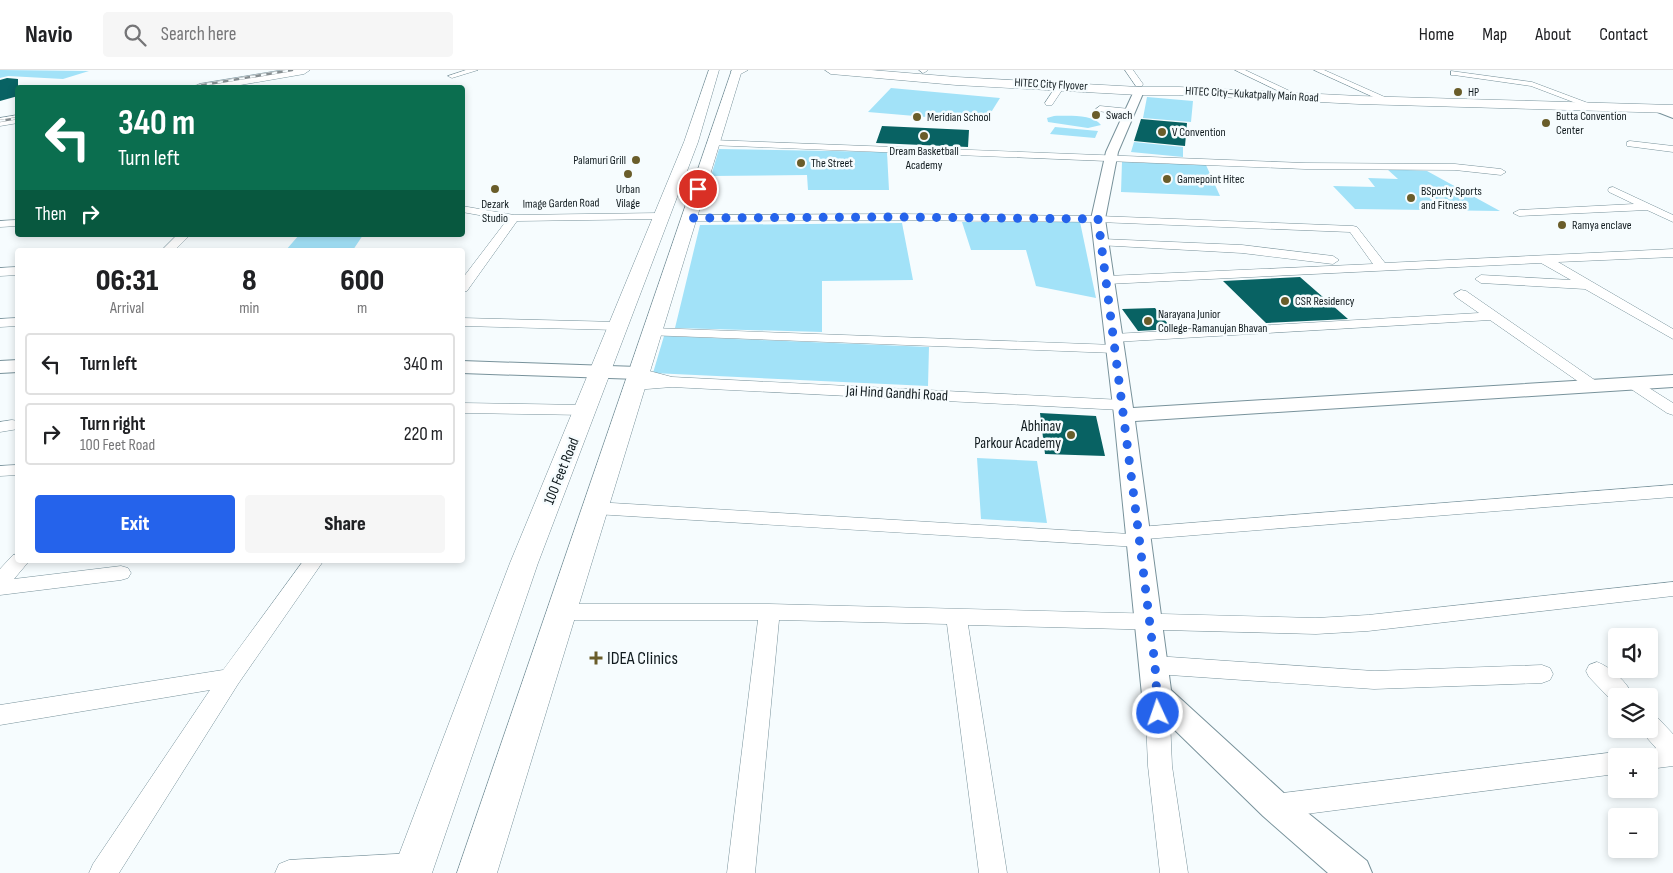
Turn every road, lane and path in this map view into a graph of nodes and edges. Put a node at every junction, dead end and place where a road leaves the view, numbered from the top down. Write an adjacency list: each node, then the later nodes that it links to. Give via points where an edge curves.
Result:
1 (285, 70): 15 (main road)
2 (304, 70): 16 (main road)
3 (474, 70): 13 (street)
4 (731, 70): 32 (main road); 37 (main road, via 699,151); 42 (main road, 100 Feet Road, via 702,110)
5 (831, 70): 17 (main road, HITEC City–Kukatpally Main Road, via 956,82)
6 (863, 70): 14 (main road, HITEC City Flyover)
7 (885, 70): 14 (main road, HITEC City Flyover)
8 (919, 70): 18 (main road, HITEC City–Kukatpally Main Road)
9 (1130, 70): 18 (street)
10 (1240, 70): 20 (street)
11 (1318, 70): 21 (street)
12 (1452, 74): 22 (street, via 1532,84)
13 (452, 76)
14 (1023, 81): 19 (main road, HITEC City Flyover)
15 (196, 85)
16 (216, 85)
17 (1060, 87): 18 (main road, HITEC City–Kukatpally Main Road); 23 (street)
18 (1139, 88): 19 (main road, HITEC City–Kukatpally Main Road); 28 (street)
19 (1177, 89): 20 (main road, HITEC City–Kukatpally Main Road); 26 (main road, HITEC City–Kukatpally Main Road, via 1358,100)
20 (1290, 93): 21 (main road, HITEC City–Kukatpally Main Road)
21 (1383, 98): 22 (main road, HITEC City–Kukatpally Main Road)
22 (1584, 103): 24 (main road, HITEC City–Kukatpally Main Road)
23 (1049, 104)
24 (1673, 105)
25 (1100, 109): 28 (street)
26 (1659, 109): 27 (main road, HITEC City–Kukatpally Main Road); 29 (street)
27 (1673, 109)
28 (1130, 112): 35 (street)
29 (1673, 115)
30 (15, 118): 31 (main road)
31 (0, 121)
32 (712, 143): 35 (street); 37 (main road)
33 (1630, 144): 34 (street)
34 (1673, 149)
35 (1111, 160): 36 (street, via 1455,167); 46 (street)
36 (1501, 172)
37 (698, 189): 44 (main road)
38 (1613, 190): 39 (street)
39 (1649, 207): 41 (street); 45 (street)
40 (465, 210): 43 (street, Image Garden Road)
41 (1520, 213)
42 (660, 216): 43 (street, Image Garden Road); 57 (main road, 100 Feet Road)
43 (514, 218): 61 (street)
44 (691, 218): 46 (street); 58 (main road)
45 (1673, 218)
46 (1098, 219): 50 (street); 54 (street, via 1353,229)
47 (15, 223): 48 (street)
48 (0, 224)
49 (182, 237): 51 (street)
50 (1102, 243): 54 (street, via 1242,249); 60 (street)
51 (170, 248)
52 (1673, 253): 53 (street)
53 (1545, 260): 54 (street); 62 (street)
54 (1381, 266): 60 (street)
55 (15, 271): 56 (street)
56 (0, 272)
57 (637, 277): 58 (main road); 68 (main road, 100 Feet Road)
58 (671, 277): 69 (main road)
59 (1481, 279): 62 (street)
60 (1107, 280): 71 (street)
61 (465, 284)
62 (1588, 285): 70 (street)
63 (1461, 294): 64 (street)
64 (1493, 316): 71 (street); 81 (street)
65 (15, 322): 67 (street)
66 (465, 322): 68 (street)
67 (0, 323)
68 (618, 326): 82 (main road, 100 Feet Road)
69 (652, 332): 71 (street); 78 (main road)
70 (1673, 335)
71 (1114, 344): 84 (street)
72 (15, 366): 73 (street)
73 (0, 367)
74 (465, 368): 82 (street)
75 (15, 375): 76 (street)
76 (0, 376)
77 (465, 377): 82 (street)
78 (636, 379): 82 (street); 84 (street, Jai Hind Gandhi Road); 89 (main road)
79 (1673, 381): 80 (street)
80 (1633, 384): 81 (street); 85 (street)
81 (1594, 386): 84 (street)
82 (594, 389): 83 (street); 113 (main road, 100 Feet Road, via 524,563)
83 (465, 408)
84 (1123, 410): 90 (street)
85 (1673, 410)
86 (15, 470): 87 (street)
87 (0, 471)
88 (1673, 491): 90 (street)
89 (595, 508): 90 (street); 97 (main road)
90 (1139, 537): 100 (street)
91 (17, 563): 94 (street)
92 (312, 563): 103 (street)
93 (121, 573): 95 (street)
94 (0, 582)
95 (0, 588)
96 (1673, 589): 100 (street, via 1368,623 1316,626)
97 (560, 612): 98 (street); 116 (main road)
98 (769, 612): 99 (street); 117 (street)
99 (956, 616): 100 (street); 118 (street)
100 (1149, 621): 104 (street)
101 (1597, 671): 105 (street)
102 (1542, 674): 104 (street, via 1374,680)
103 (230, 678): 106 (street); 114 (street)
104 (1156, 680): 112 (street); 119 (street, via 1160,766)
105 (1614, 688)
106 (0, 715)
107 (1658, 734): 108 (street)
108 (1673, 750)
109 (1673, 756): 110 (street)
110 (1658, 758)
111 (1608, 764): 112 (street)
112 (1275, 806): 120 (street)
113 (413, 869): 115 (street)
114 (103, 873)
115 (289, 873)
116 (477, 873)
117 (740, 873)
118 (993, 873)
119 (1174, 873)
120 (1354, 873)

